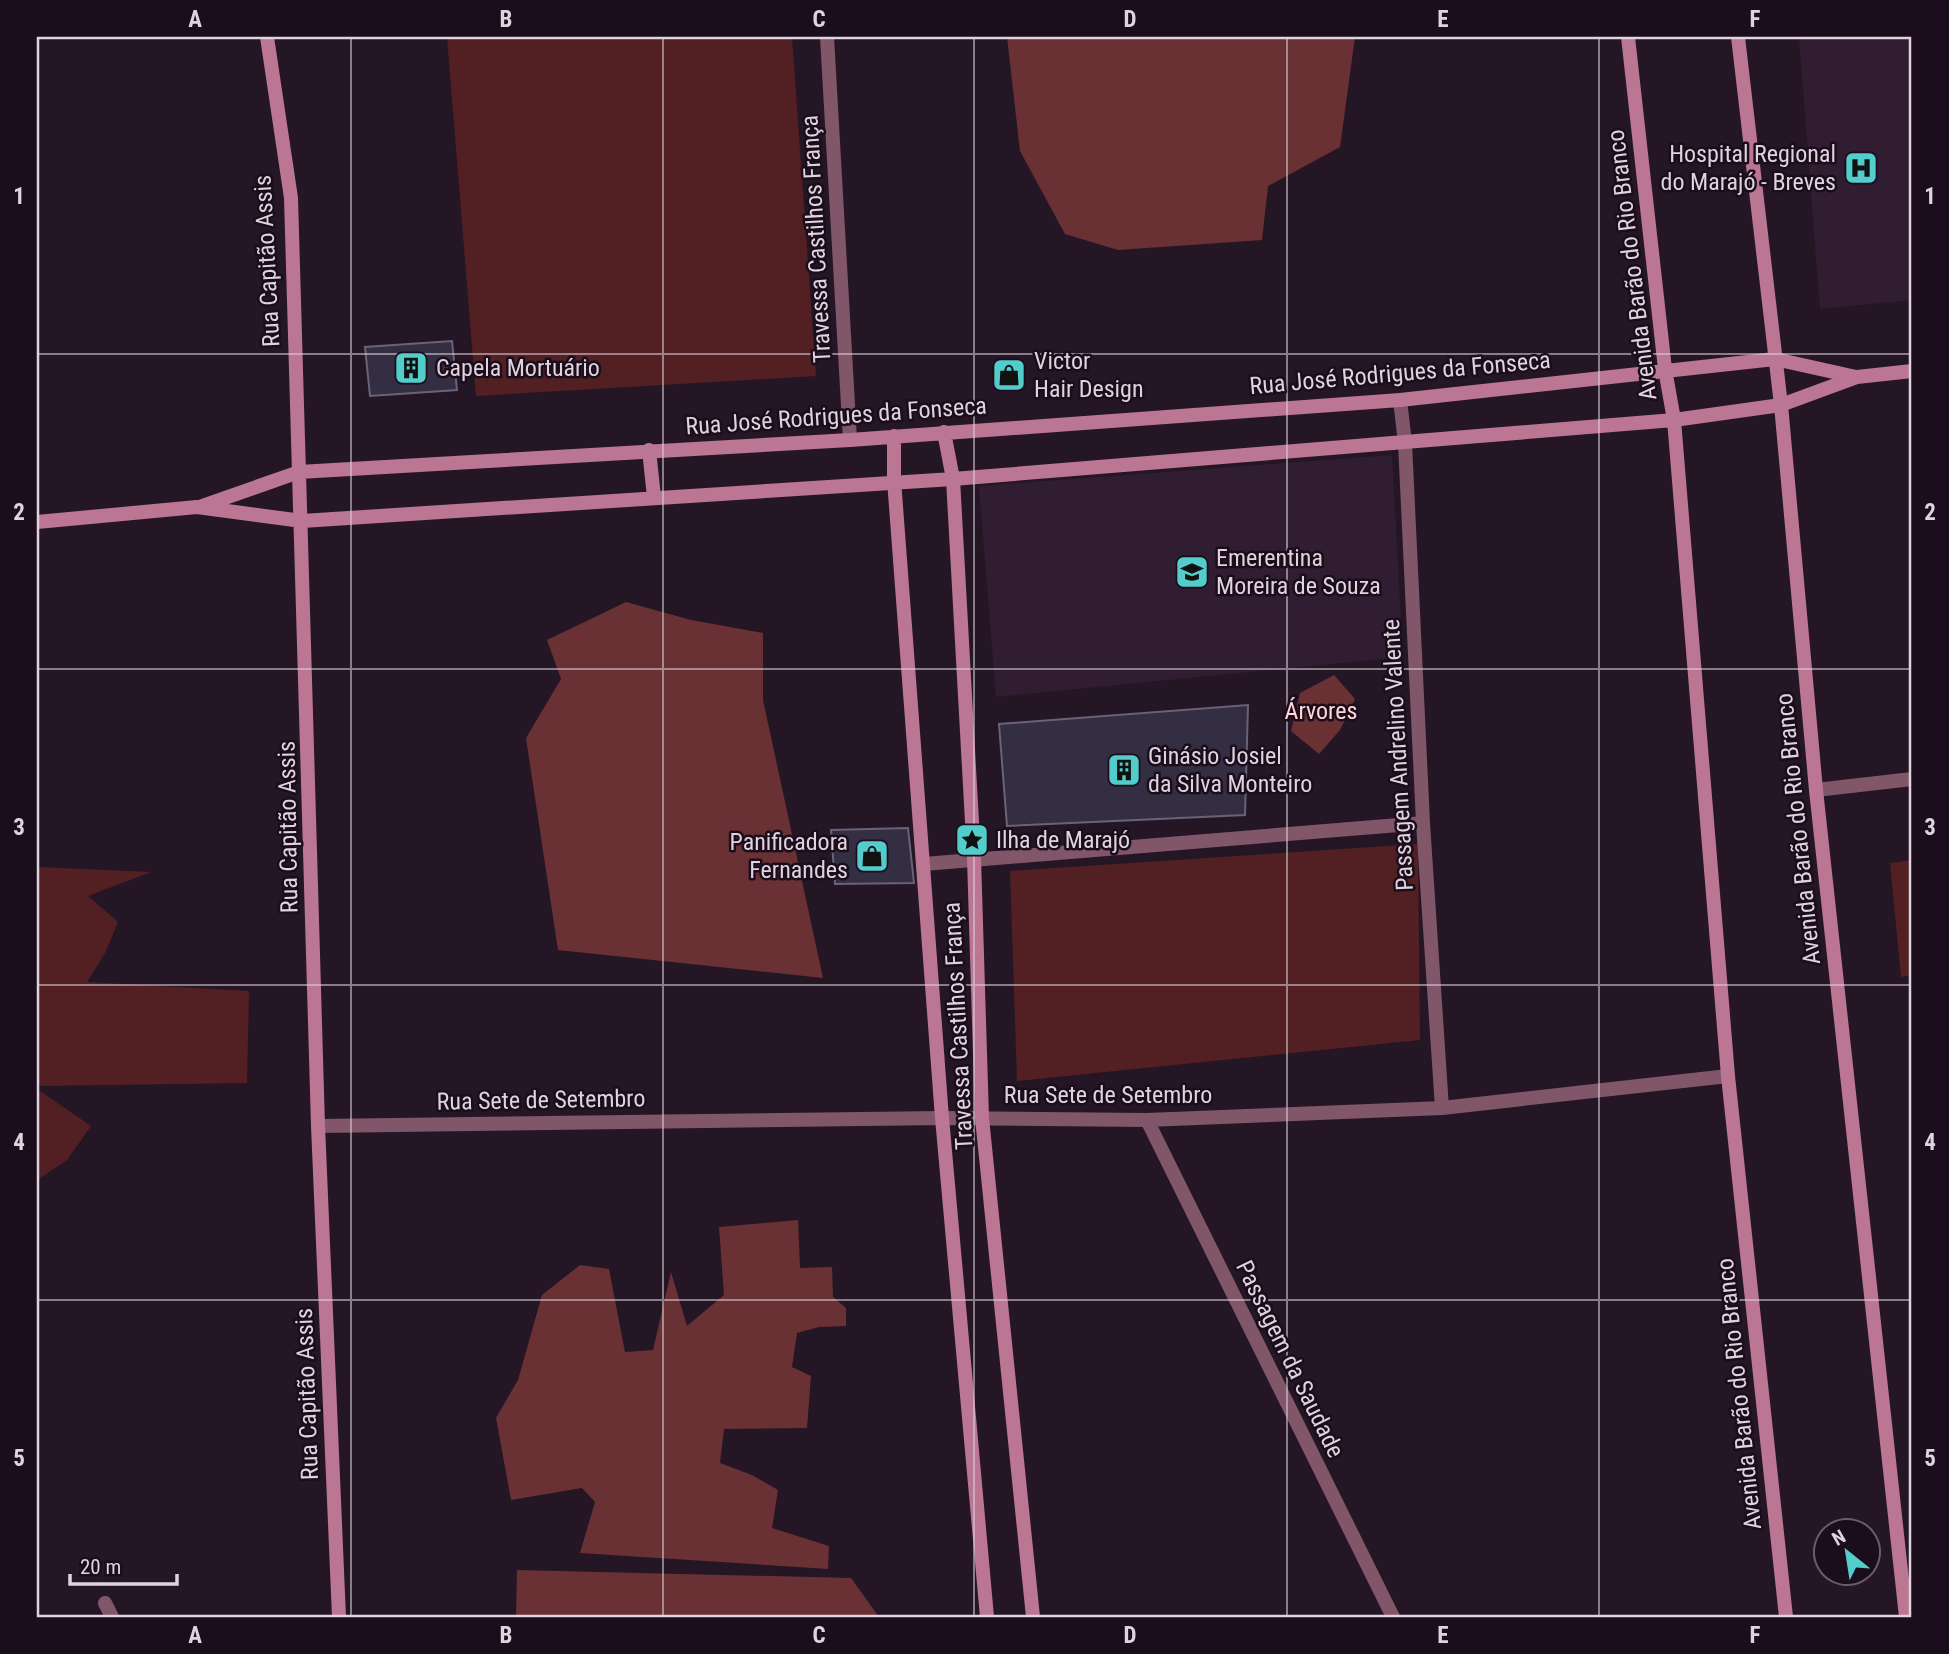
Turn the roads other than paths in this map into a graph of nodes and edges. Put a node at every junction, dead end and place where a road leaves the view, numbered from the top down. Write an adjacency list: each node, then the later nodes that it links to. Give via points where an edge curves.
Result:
1 (267, 37): 17 (street, Rua Capitão Assis, via 291,198)
2 (827, 37): 14 (street, Travessa Castilhos França)
3 (1628, 37): 6 (street, Avenida Barão do Rio Branco)
4 (1738, 37): 5 (street, Avenida Barão do Rio Branco)
5 (1775, 359): 6 (street, Rua José Rodrigues da Fonseca); 8 (street, Rua José Rodrigues da Fonseca); 10 (street, Avenida Barão do Rio Branco)
6 (1665, 369): 9 (street, Rua José Rodrigues da Fonseca); 11 (street, Avenida Barão do Rio Branco)
7 (1912, 371): 8 (street, Rua José Rodrigues da Fonseca)
8 (1857, 377): 10 (street, Rua José Rodrigues da Fonseca)
9 (1400, 400): 12 (street, Rua José Rodrigues da Fonseca); 15 (street, Passagem Andrelino Valente)
10 (1781, 405): 11 (street, Rua José Rodrigues da Fonseca); 25 (street, Avenida Barão do Rio Branco)
11 (1674, 420): 15 (street, Rua José Rodrigues da Fonseca); 29 (street, Avenida Barão do Rio Branco)
12 (943, 432): 13 (street, Rua José Rodrigues da Fonseca); 18 (street, Travessa Castilhos França)
13 (894, 436): 14 (street, Rua José Rodrigues da Fonseca); 19 (street, Travessa Castilhos França)
14 (850, 440): 16 (street, Rua José Rodrigues da Fonseca)
15 (1405, 443): 18 (street, Rua José Rodrigues da Fonseca); 26 (street, Passagem Andrelino Valente)
16 (649, 450): 17 (street, Rua José Rodrigues da Fonseca); 20 (street)
17 (299, 472): 21 (street, Rua José Rodrigues da Fonseca); 22 (street, Rua Capitão Assis)
18 (953, 479): 19 (street, Rua José Rodrigues da Fonseca); 27 (street, Travessa Castilhos França)
19 (894, 480): 20 (street, Rua José Rodrigues da Fonseca); 28 (street, Travessa Castilhos França)
20 (654, 497): 22 (street, Rua José Rodrigues da Fonseca)
21 (197, 508): 22 (street, Rua José Rodrigues da Fonseca); 23 (street, Rua José Rodrigues da Fonseca)
22 (302, 521): 34 (street, Rua Capitão Assis)
23 (37, 522)
24 (1912, 779): 25 (street)
25 (1816, 790): 42 (street, Avenida Barão do Rio Branco)
26 (1423, 823): 27 (street); 30 (street, Passagem Andrelino Valente)
27 (974, 858): 28 (street); 32 (street, Travessa Castilhos França)
28 (924, 864): 31 (street, Travessa Castilhos França)
29 (1728, 1076): 30 (street, Rua Sete de Setembro); 41 (street, Avenida Barão do Rio Branco)
30 (1442, 1108): 33 (street, Rua Sete de Setembro)
31 (942, 1118): 32 (street, Rua Sete de Setembro); 34 (street, Rua Sete de Setembro); 38 (street, Travessa Castilhos França)
32 (982, 1118): 33 (street, Rua Sete de Setembro); 39 (street, Travessa Castilhos França)
33 (1147, 1120): 40 (street, Passagem da Saudade)
34 (318, 1126): 37 (street, Rua Capitão Assis)
35 (105, 1603): 36 (street)
36 (112, 1617)
37 (339, 1617)
38 (987, 1617)
39 (1033, 1617)
40 (1393, 1617)
41 (1786, 1617)
42 (1906, 1617)

